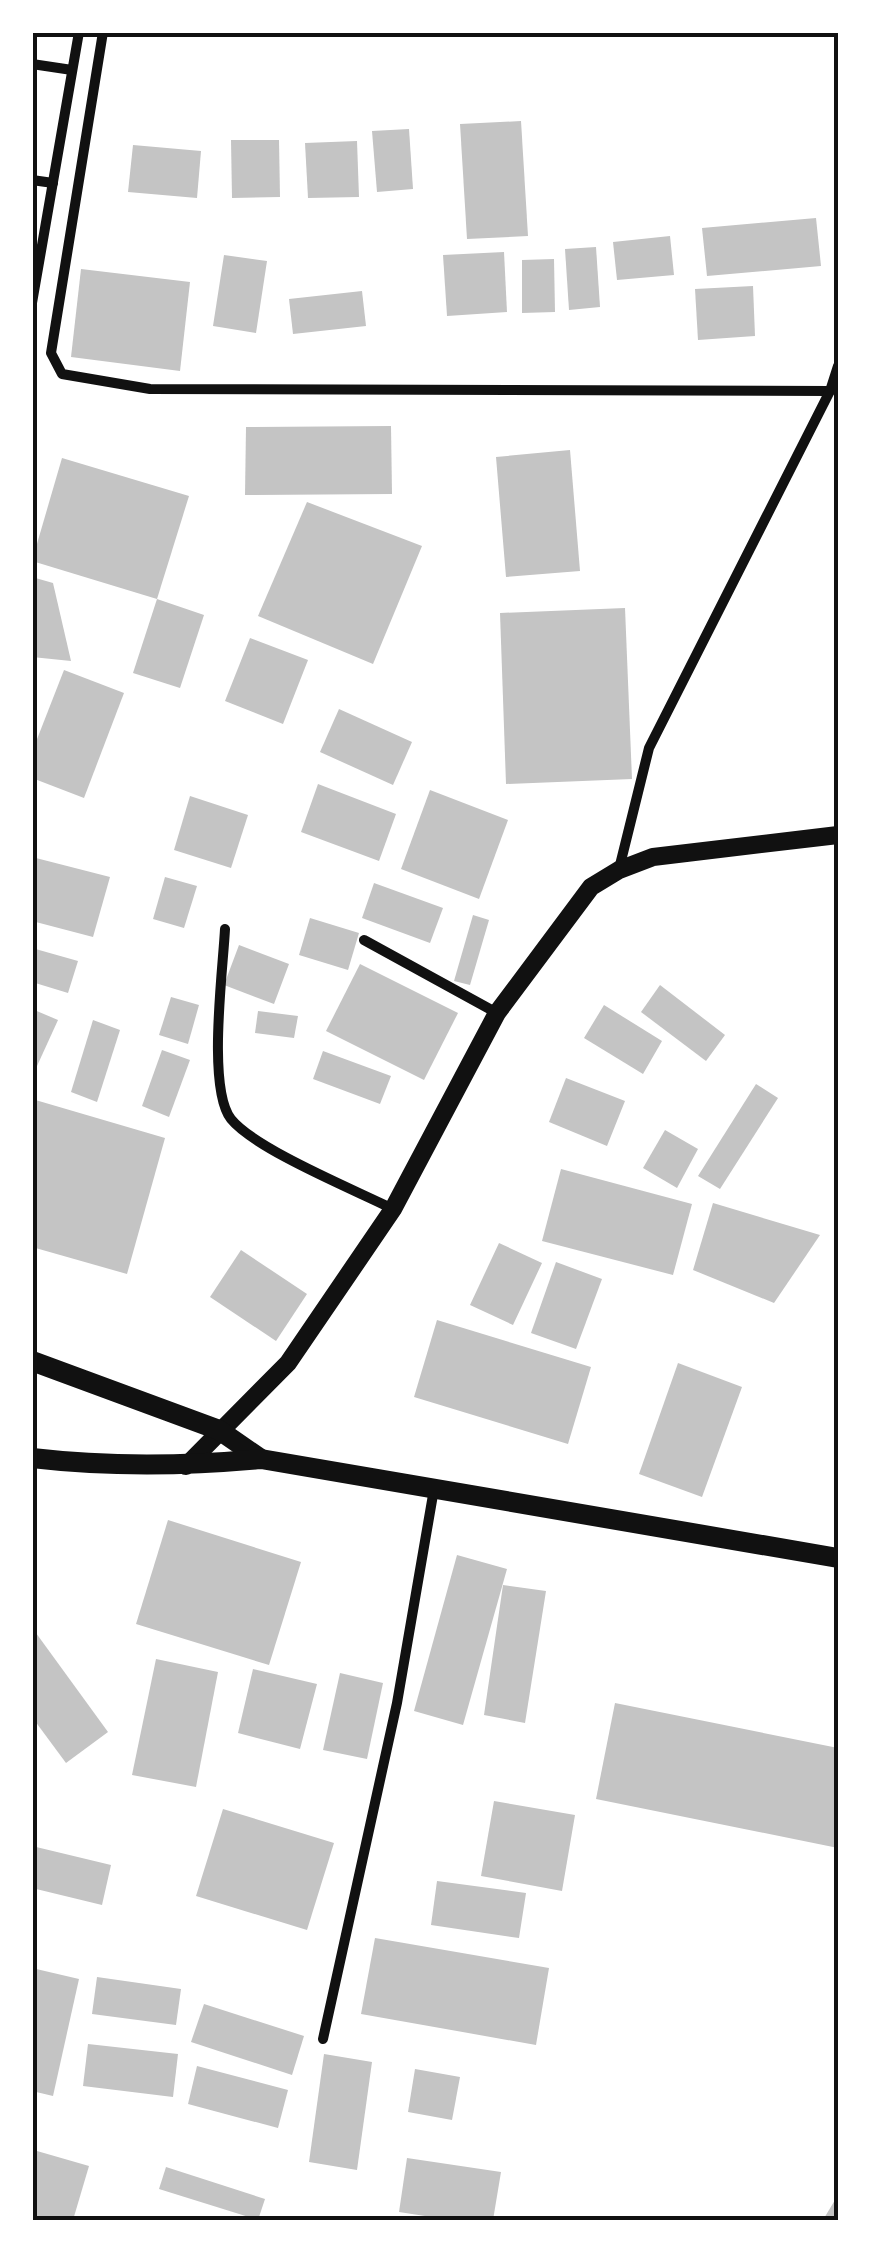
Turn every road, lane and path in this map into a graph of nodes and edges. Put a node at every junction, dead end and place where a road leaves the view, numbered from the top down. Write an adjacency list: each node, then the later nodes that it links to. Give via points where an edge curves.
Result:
1 (78, 32): 4 (street)
2 (104, 32): 9 (street, via 51,352 62,374 150,389)
3 (32, 64): 4 (street)
4 (72, 70): 6 (street)
5 (32, 180): 6 (street)
6 (53, 183): 7 (street)
7 (32, 303)
8 (838, 366): 9 (street)
9 (830, 391): 11 (street, via 649,748)
10 (838, 835): 11 (street, via 653,857)
11 (619, 870): 14 (street, via 591,887)
12 (225, 928): 15 (street, via 218,1086 230,1118 258,1142)
13 (364, 940): 14 (street)
14 (497, 1013): 15 (street)
15 (393, 1209): 17 (street, via 288,1364)
16 (32, 1361): 17 (main road)
17 (219, 1430): 19 (main road); 20 (street)
18 (32, 1458): 20 (main road)
19 (262, 1460): 20 (main road); 21 (main road)
20 (186, 1466)
21 (434, 1489): 22 (main road); 23 (street, via 397,1703)
22 (838, 1558)
23 (322, 2039)

